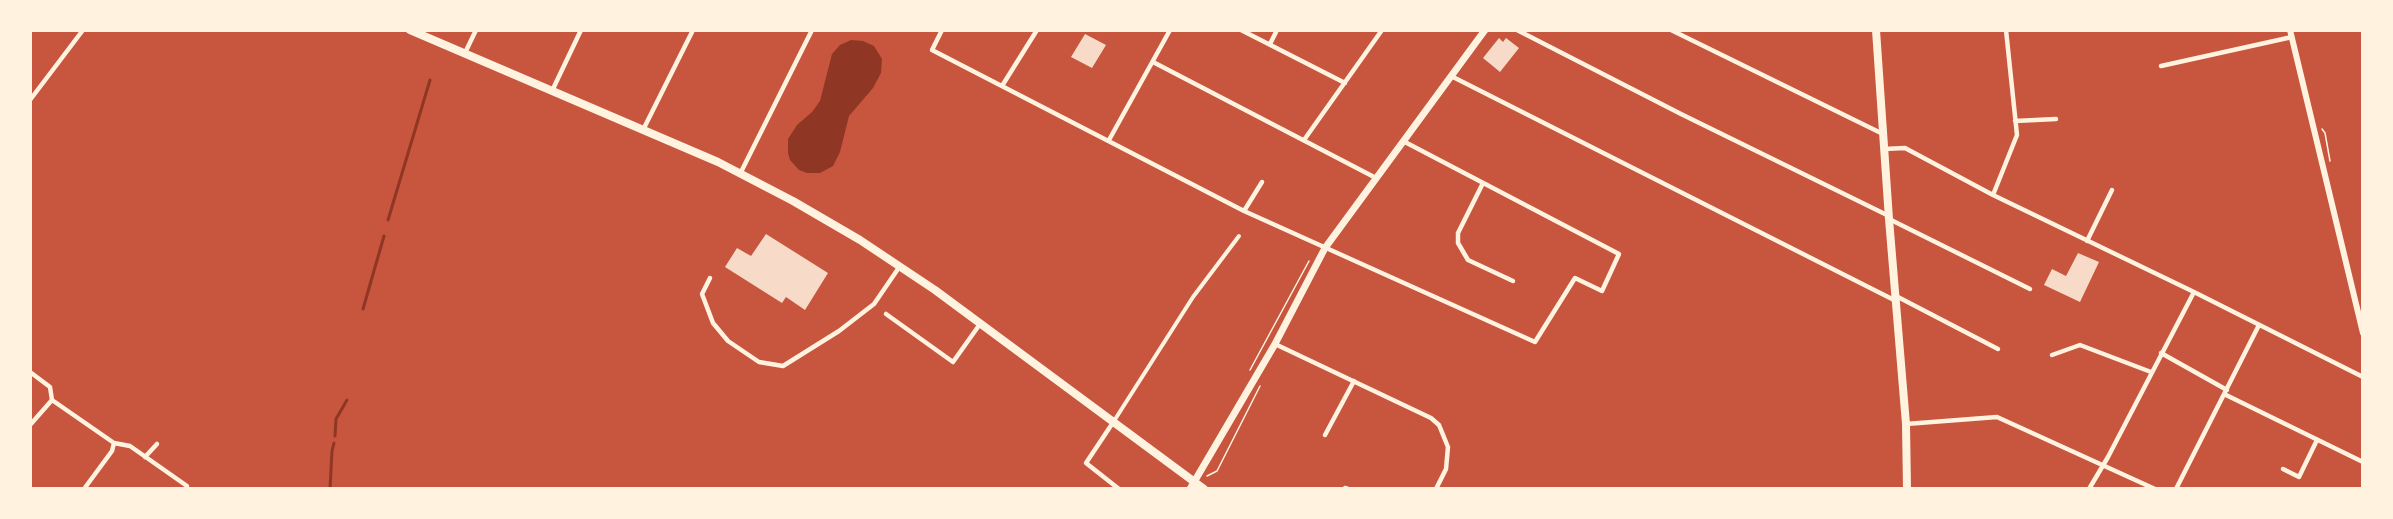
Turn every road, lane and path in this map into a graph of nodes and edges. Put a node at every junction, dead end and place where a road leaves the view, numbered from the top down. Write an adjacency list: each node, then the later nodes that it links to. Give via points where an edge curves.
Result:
1 (83, 30): 27 (street)
2 (410, 30): 20 (highway)
3 (476, 30): 20 (street)
4 (580, 30): 26 (street)
5 (693, 30): 30 (street)
6 (812, 30): 38 (street)
7 (942, 30): 25 (street, via 932,50)
8 (1037, 30): 25 (street)
9 (1170, 30): 21 (street)
10 (1241, 30): 19 (street)
11 (1277, 30): 19 (street)
12 (1382, 30): 24 (street)
13 (1485, 30): 23 (main road)
14 (1517, 30): 45 (street)
15 (1671, 30): 32 (street)
16 (1876, 30): 32 (highway)
17 (2006, 30): 29 (street)
18 (2291, 34): 22 (street); 58 (street)
19 (1270, 44): 24 (street)
20 (465, 53): 26 (highway)
21 (1153, 62): 33 (street); 34 (street)
22 (2161, 66)
23 (1451, 76): 35 (main road); 54 (street)
24 (1345, 83): 34 (street)
25 (1002, 86): 33 (street)
26 (552, 91): 30 (highway)
27 (30, 100)
28 (2056, 119): 29 (street)
29 (2015, 121): 43 (street, via 2017,135)
30 (643, 130): 38 (highway)
31 (2325, 133): 37 (path)
32 (1883, 134): 36 (highway)
33 (1109, 140): 44 (street)
34 (1304, 140): 39 (street)
35 (1403, 141): 39 (main road); 41 (street)
36 (1884, 149): 43 (street, via 1905,148); 45 (highway)
37 (2330, 158)
38 (740, 174): 49 (highway, via 793,201)
39 (1376, 178): 48 (main road)
40 (1262, 182): 44 (street)
41 (1483, 183): 48 (street, via 1619,254 1602,291 1575,278 1535,342); 51 (street, via 1458,233 1458,243 1468,260)
42 (2112, 190): 47 (street)
43 (1993, 195): 47 (street)
44 (1244, 211): 48 (street)
45 (1889, 218): 52 (street); 54 (highway)
46 (1239, 236): 70 (street, via 1193,297)
47 (2087, 241): 53 (street)
48 (1325, 248): 59 (main road)
49 (900, 266): 50 (street, via 874,304 783,366 759,362 728,341 713,323 702,294); 56 (highway)
50 (710, 278)
51 (1513, 280)
52 (2030, 290)
53 (2194, 292): 57 (street); 61 (street)
54 (1897, 299): 60 (street); 71 (highway)
55 (886, 314): 56 (street, via 952,362)
56 (980, 324): 70 (highway)
57 (2259, 325): 65 (street); 68 (street)
58 (2363, 333)
59 (1275, 344): 67 (street); 81 (main road)
60 (1998, 349)
61 (2161, 353): 64 (street); 68 (street)
62 (2052, 355): 64 (street, via 2080,345)
63 (30, 372): 69 (street, via 50,387)
64 (2151, 372): 79 (street)
65 (2363, 377)
66 (1264, 379): 81 (path, via 1217,471)
67 (1353, 381): 73 (street); 87 (street, via 1439,424 1448,447 1446,469)
68 (2226, 392): 74 (street); 91 (street)
69 (52, 400): 72 (street); 75 (street)
70 (1114, 421): 81 (highway); 84 (street, via 1086,463)
71 (1906, 424): 79 (street, via 1997,417); 88 (highway)
72 (30, 425)
73 (1325, 435)
74 (2317, 440): 78 (street); 80 (street, via 2299,477)
75 (114, 443): 77 (street, via 130,446); 83 (street)
76 (157, 444): 77 (street)
77 (146, 457): 82 (street)
78 (2363, 462)
79 (2101, 464): 89 (street); 90 (street)
80 (2283, 469)
81 (1196, 482): 85 (main road); 86 (highway)
82 (187, 486)
83 (84, 489)
84 (1119, 489)
85 (1190, 489)
86 (1204, 489)
87 (1436, 489)
88 (1907, 489)
89 (2089, 489)
90 (2155, 489)
91 (2176, 489)

